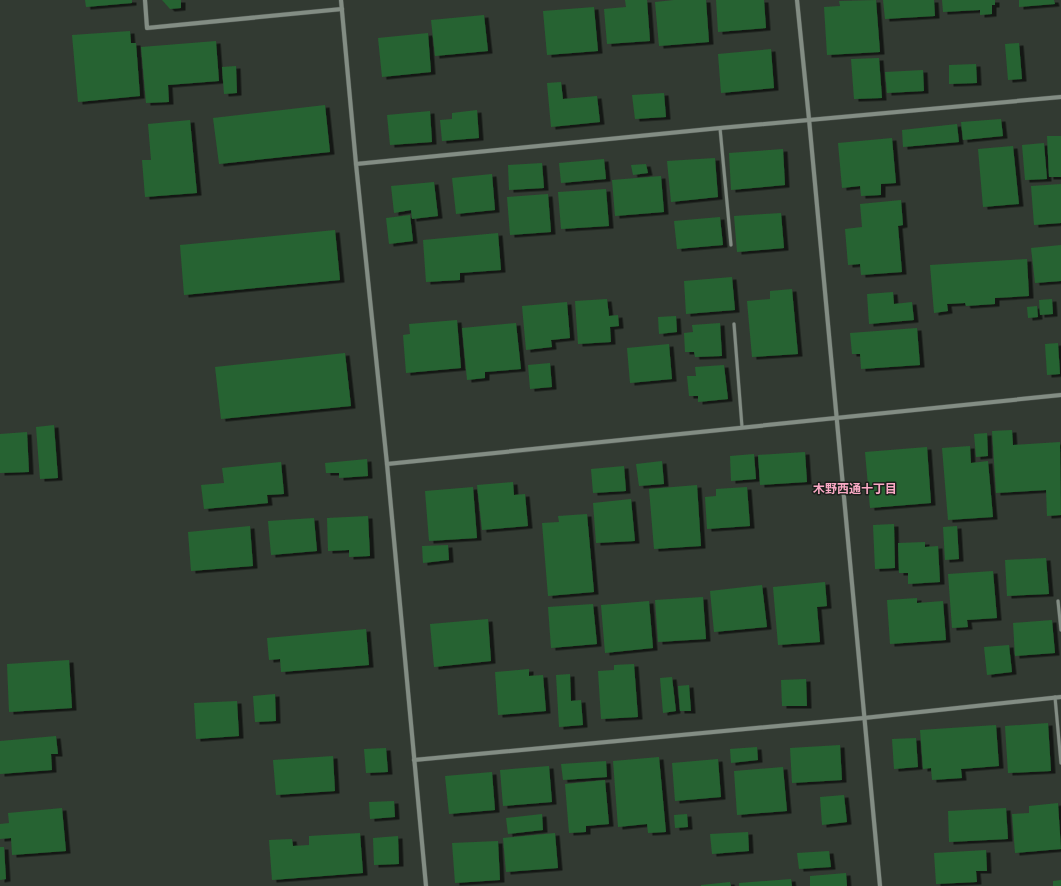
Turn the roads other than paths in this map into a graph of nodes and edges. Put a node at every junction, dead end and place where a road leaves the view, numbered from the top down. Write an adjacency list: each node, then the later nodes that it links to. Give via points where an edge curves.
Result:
1 (145, 0): 4 (street, via 147,28)
2 (341, 0): 4 (street)
3 (796, 0): 6 (street)
4 (342, 9): 8 (street)
5 (1061, 97): 6 (street)
6 (809, 119): 7 (street); 12 (street)
7 (720, 128): 8 (street); 9 (lane)
8 (356, 164): 14 (street)
9 (731, 245)
10 (734, 324): 13 (lane)
11 (1061, 395): 12 (street)
12 (836, 418): 13 (street); 19 (street)
13 (742, 427): 14 (street)
14 (387, 464): 20 (street)
15 (1058, 600): 16 (lane)
16 (1061, 630)
17 (1055, 697): 18 (street); 19 (street); 21 (lane)
18 (1061, 697)
19 (864, 718): 20 (street); 23 (street)
20 (414, 760): 22 (street)
21 (1061, 763)
22 (426, 886)
23 (880, 886)

